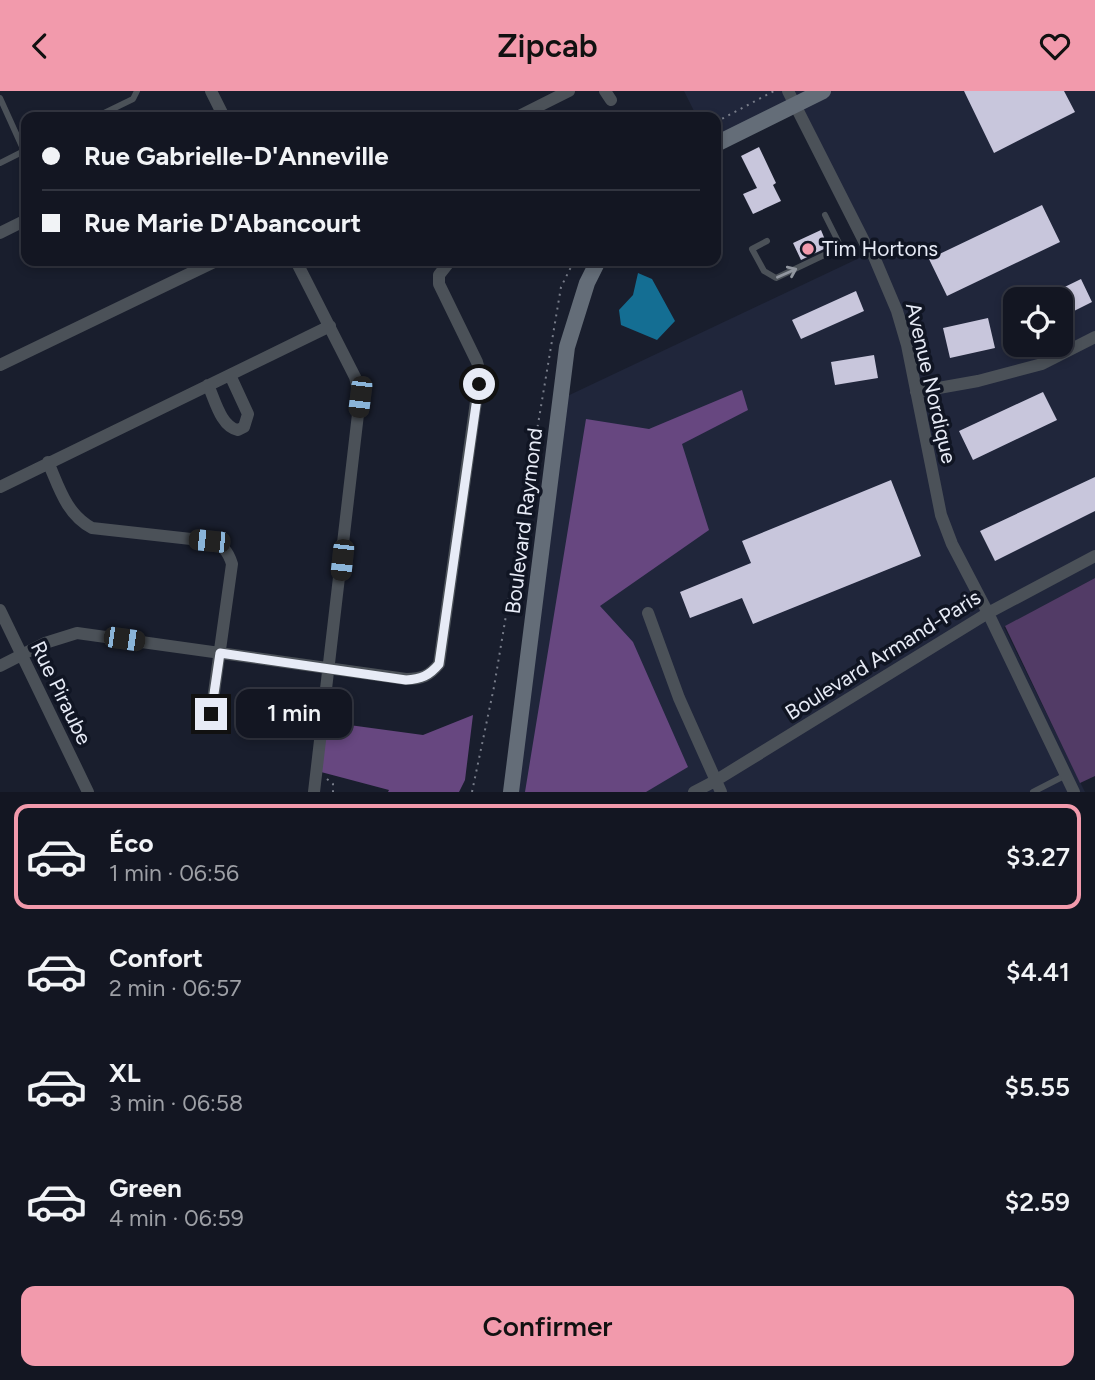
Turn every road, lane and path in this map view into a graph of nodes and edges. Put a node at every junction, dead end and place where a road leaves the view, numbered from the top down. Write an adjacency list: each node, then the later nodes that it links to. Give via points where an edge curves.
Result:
1 (137, 91): 8 (lane, via 133,99)
2 (211, 91): 9 (street)
3 (569, 91): 10 (street)
4 (774, 91): 11 (path)
5 (823, 91): 7 (street)
6 (0, 98): 13 (lane)
7 (791, 98): 12 (street); 30 (street, Avenue Nordique, via 897,311)
8 (106, 112)
9 (222, 112)
10 (527, 112)
11 (721, 119)
12 (721, 141)
13 (21, 143)
14 (21, 153): 15 (lane)
15 (0, 163)
16 (825, 215): 19 (lane, one-way to 16, via 752,249 764,271 776,278 841,247)
17 (21, 222): 18 (street)
18 (0, 233)
19 (767, 241)
20 (206, 266): 27 (street)
21 (299, 266): 25 (street)
22 (446, 266): 40 (street, via 439,284 480,373 439,664 432,673 416,679)
23 (572, 266): 49 (path, via 561,287)
24 (595, 266): 42 (street, Boulevard Raymond, via 567,347)
25 (330, 326): 28 (street); 40 (street, via 360,397)
26 (1095, 337): 30 (street, via 1042,364)
27 (0, 365)
28 (230, 375): 29 (street); 29 (street, via 248,414 238,431 225,422)
29 (208, 385): 31 (street)
30 (916, 392): 36 (street, Avenue Nordique, via 941,515)
31 (48, 463): 32 (street); 37 (street, via 68,508 92,528 209,541 225,548 232,564)
32 (0, 487)
33 (1095, 556): 36 (street, Boulevard Armand-Paris)
34 (0, 610): 38 (street, Rue Piraube)
35 (648, 613): 45 (street)
36 (988, 613): 44 (street, Avenue Nordique); 45 (street, Boulevard Armand-Paris)
37 (220, 653): 38 (street, via 77,632); 40 (street); 41 (street, via 211,714)
38 (22, 655): 39 (street); 46 (street, Rue Piraube)
39 (0, 666)
40 (330, 669): 43 (street)
41 (199, 727)
42 (514, 771): 50 (street); 51 (street, Boulevard Raymond)
43 (318, 772): 47 (street); 48 (path, via 332,784)
44 (1066, 775): 53 (lane); 54 (street, Avenue Nordique)
45 (718, 787): 52 (street, Boulevard Armand-Paris)
46 (88, 792)
47 (314, 792)
48 (333, 792)
49 (472, 792)
50 (502, 792)
51 (511, 792)
52 (694, 792)
53 (1033, 792)
54 (1074, 792)

